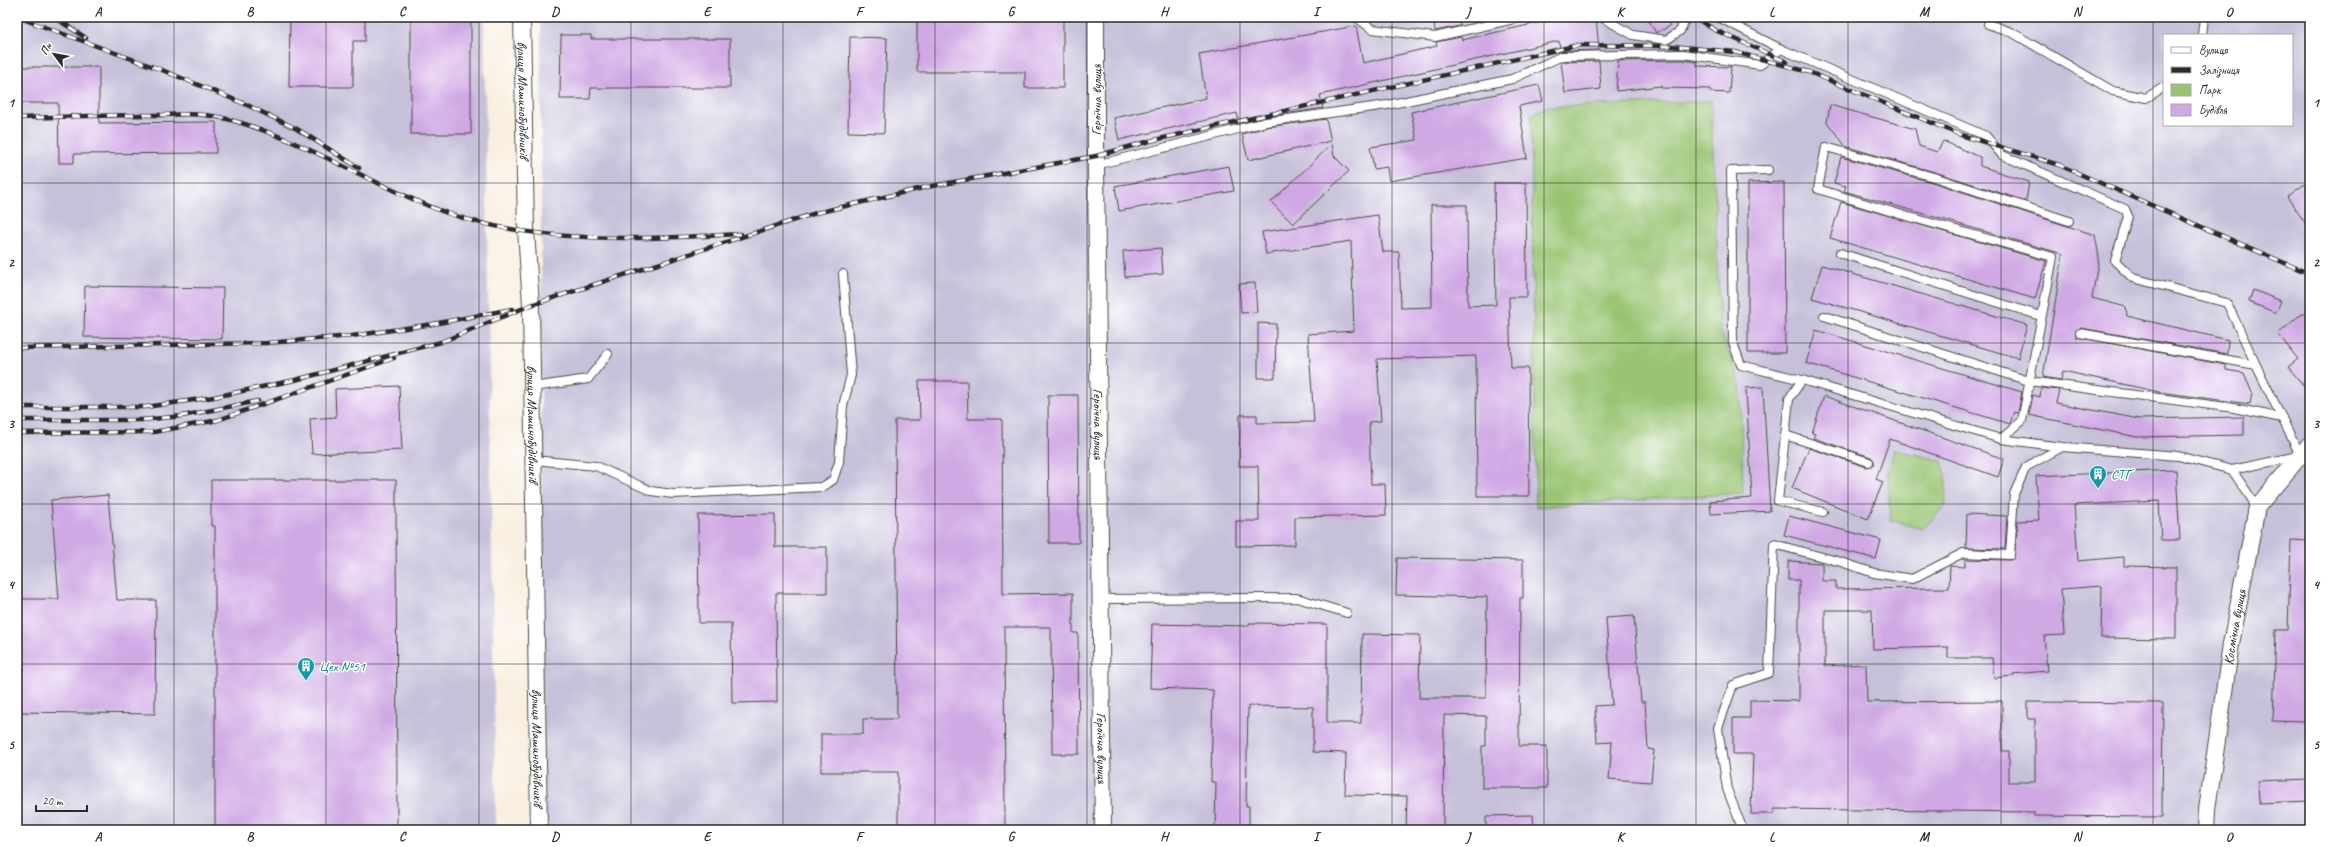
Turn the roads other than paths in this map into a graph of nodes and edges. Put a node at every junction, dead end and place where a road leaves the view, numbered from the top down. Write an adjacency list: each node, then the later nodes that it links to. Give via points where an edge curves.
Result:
1 (522, 17): 25 (street, вулиця Машинобудівників, via 526,232)
2 (1096, 17): 13 (street, Героїчна вулиця)
3 (1356, 17): 4 (lane, via 1372,29 1435,37)
4 (1524, 17)
5 (1602, 17): 6 (lane, via 1633,35 1666,40 1680,31)
6 (1686, 17)
7 (1718, 17): 11 (lane)
8 (2204, 17): 10 (lane)
9 (1988, 24): 12 (lane, via 2011,32 2113,90 2146,98)
10 (2202, 34)
11 (1781, 49): 13 (lane, via 1760,65 1683,54 1562,56 1512,79 1387,104 1266,122); 22 (lane, via 1986,136 2002,155 2125,209 2128,216 2115,261 2133,278 2227,303)
12 (2163, 88)
13 (1096, 165): 36 (street, Героїчна вулиця)
14 (1768, 170): 23 (lane, via 1731,171 1733,343 1741,365)
15 (2068, 221): 19 (lane, via 1937,178 1826,147 1818,189 2053,258)
16 (1840, 253): 19 (lane)
17 (844, 274): 31 (lane, via 851,375 843,406 839,462 833,480 822,487 673,494 650,491 596,466)
18 (1824, 316): 24 (lane)
19 (2042, 316): 24 (lane)
20 (2080, 334): 22 (lane)
21 (608, 354): 25 (lane, via 588,379)
22 (2256, 365): 26 (lane)
23 (1802, 380): 27 (lane, via 1789,399); 28 (lane)
24 (2029, 381): 26 (lane, via 2234,408); 28 (lane, via 2022,421)
25 (533, 387): 31 (street, вулиця Машинобудівників)
26 (2282, 418): 30 (lane)
27 (1785, 435): 32 (lane); 35 (lane, via 1778,501)
28 (2001, 438): 29 (lane)
29 (2062, 447): 33 (lane, via 2178,456); 40 (lane, via 2026,467 2014,494 2010,556 1962,553 1912,579 1874,573 1774,544 1769,673 1733,685 1718,728 1727,789)
30 (2307, 453): 33 (lane); 34 (street, Космічна вулиця)
31 (534, 460): 38 (street, вулиця Машинобудівників)
32 (1869, 462)
33 (2232, 470): 34 (lane)
34 (2257, 507): 41 (street, Космічна вулиця, via 2230,644 2206,810)
35 (1823, 512)
36 (1100, 599): 37 (lane, via 1297,598); 39 (street, Героїчна вулиця)
37 (1347, 613)
38 (539, 830)
39 (1103, 830)
40 (1743, 830)
41 (2206, 830)

